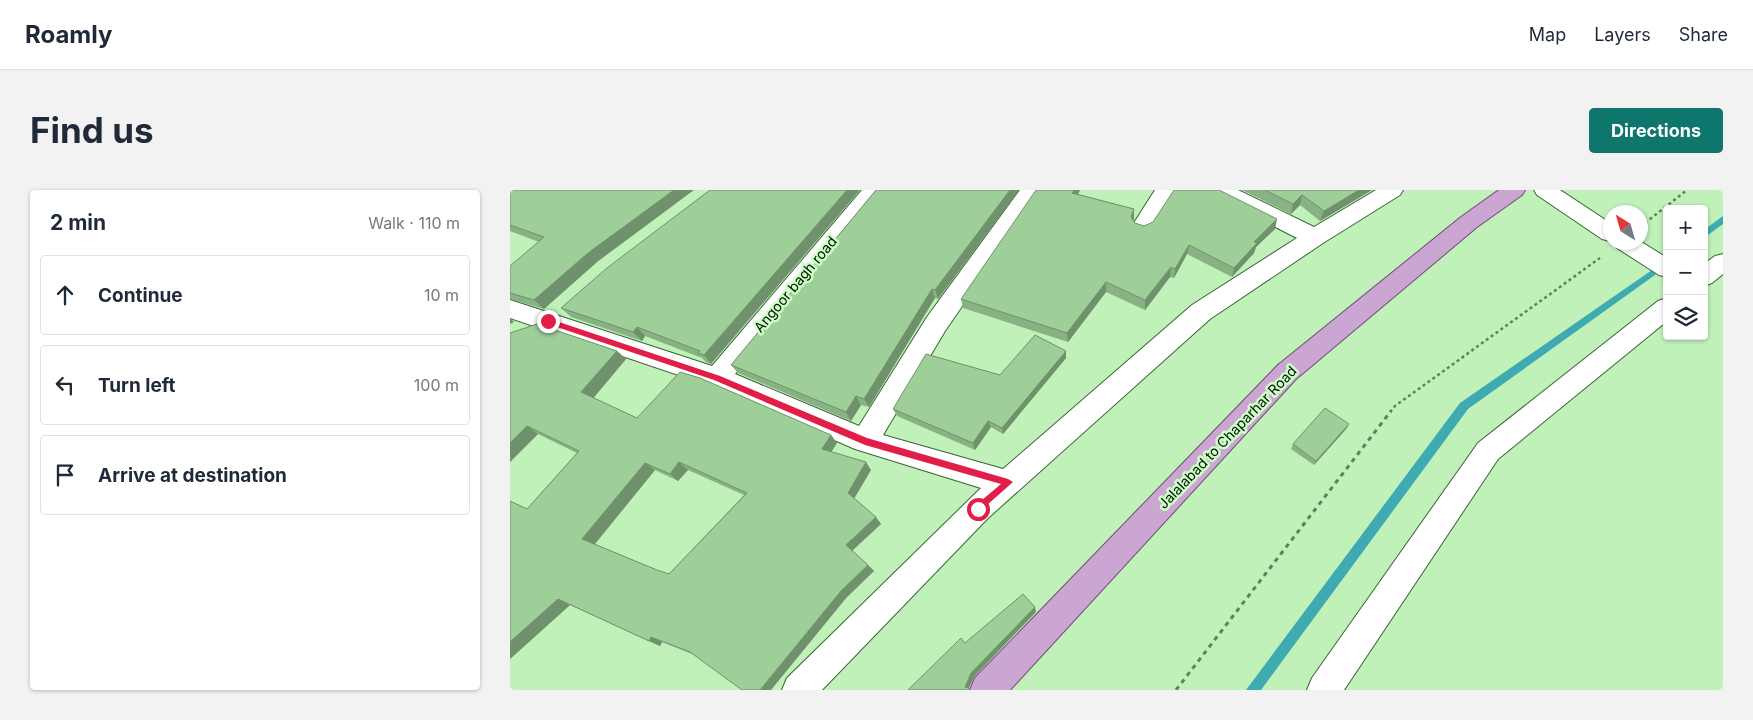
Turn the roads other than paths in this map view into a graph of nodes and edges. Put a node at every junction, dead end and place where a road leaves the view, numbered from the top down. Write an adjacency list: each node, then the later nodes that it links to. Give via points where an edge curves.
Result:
1 (874, 190): 20 (street, Angoor bagh road)
2 (1031, 190): 21 (street, via 936,324)
3 (1166, 190): 8 (street)
4 (1220, 190): 10 (street)
5 (1392, 190): 10 (street)
6 (1514, 190): 24 (main road, Jalalabad to Chaparhar Road, via 1470,222 1287,372)
7 (1545, 190): 9 (street)
8 (1143, 226)
9 (1603, 228)
10 (1315, 237): 22 (street, via 1201,312)
11 (1637, 250): 13 (street)
12 (1723, 262): 14 (street)
13 (1663, 266)
14 (1708, 274)
15 (570, 302): 18 (street)
16 (510, 309): 18 (street)
17 (1663, 310): 25 (street, via 1488,451)
18 (548, 321): 19 (street); 20 (street)
19 (510, 335)
20 (717, 378): 21 (street)
21 (865, 441): 22 (street)
22 (1008, 482): 23 (street)
23 (799, 690)
24 (987, 690)
25 (1324, 690)

